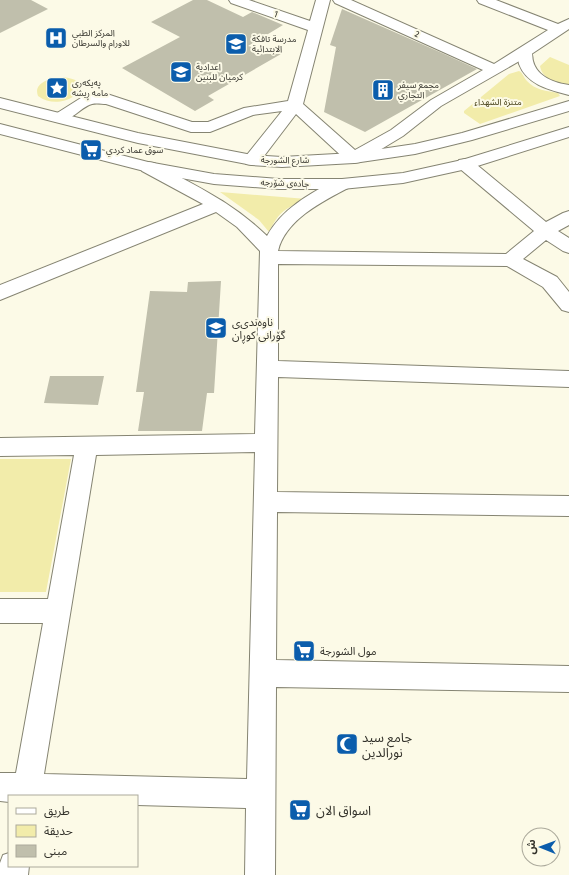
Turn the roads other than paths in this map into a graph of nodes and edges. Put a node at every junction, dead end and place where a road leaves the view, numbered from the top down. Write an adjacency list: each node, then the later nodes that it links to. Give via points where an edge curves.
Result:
1 (236, 0): 6 (street, 1)
2 (323, 0): 6 (street)
3 (340, 0): 8 (street, 2)
4 (484, 0): 5 (street)
5 (566, 25): 7 (street)
6 (316, 28): 11 (street)
7 (525, 52): 8 (street); 9 (street, via 526,65 534,76 544,83)
8 (494, 69): 17 (street, via 436,103 397,133)
9 (569, 90)
10 (0, 103): 13 (street, شارع الشورجة)
11 (295, 105): 14 (street, via 250,111 210,127 191,127 107,99 89,99); 17 (street); 18 (street)
12 (569, 106): 17 (street, شارع الشورجة, via 466,137)
13 (25, 109): 14 (street, شارع الشورجة); 15 (street)
14 (60, 118): 18 (street, شارع الشورجة, via 138,138)
15 (1, 131): 20 (street, جادەی شۆرجە)
16 (569, 132): 19 (street, جادەی شۆرجە)
17 (354, 158): 18 (street, شارع الشورجة, via 282,162)
18 (252, 160)
19 (465, 164): 21 (street, جادەی شۆرجە, via 403,178); 24 (street)
20 (148, 167): 21 (street, جادەی شۆرجە, via 272,184); 22 (street)
21 (342, 184): 26 (street, via 318,197 286,221 278,231)
22 (218, 205): 26 (street, via 243,223); 28 (street)
23 (569, 217): 24 (street)
24 (545, 231): 25 (street); 27 (street)
25 (569, 247)
26 (269, 253): 27 (street); 30 (street)
27 (510, 260): 29 (street, via 550,282)
28 (0, 293)
29 (569, 305)
30 (267, 369): 31 (street); 32 (street)
31 (569, 379)
32 (266, 443): 33 (street); 35 (street)
33 (87, 445): 34 (street); 38 (street)
34 (0, 446)
35 (266, 502): 36 (street); 39 (street)
36 (569, 506)
37 (0, 611): 38 (street)
38 (58, 611): 42 (street)
39 (263, 673): 40 (street); 43 (street)
40 (569, 679)
41 (0, 787): 42 (street)
42 (27, 792): 43 (street)
43 (261, 794): 44 (street)
44 (260, 875)

